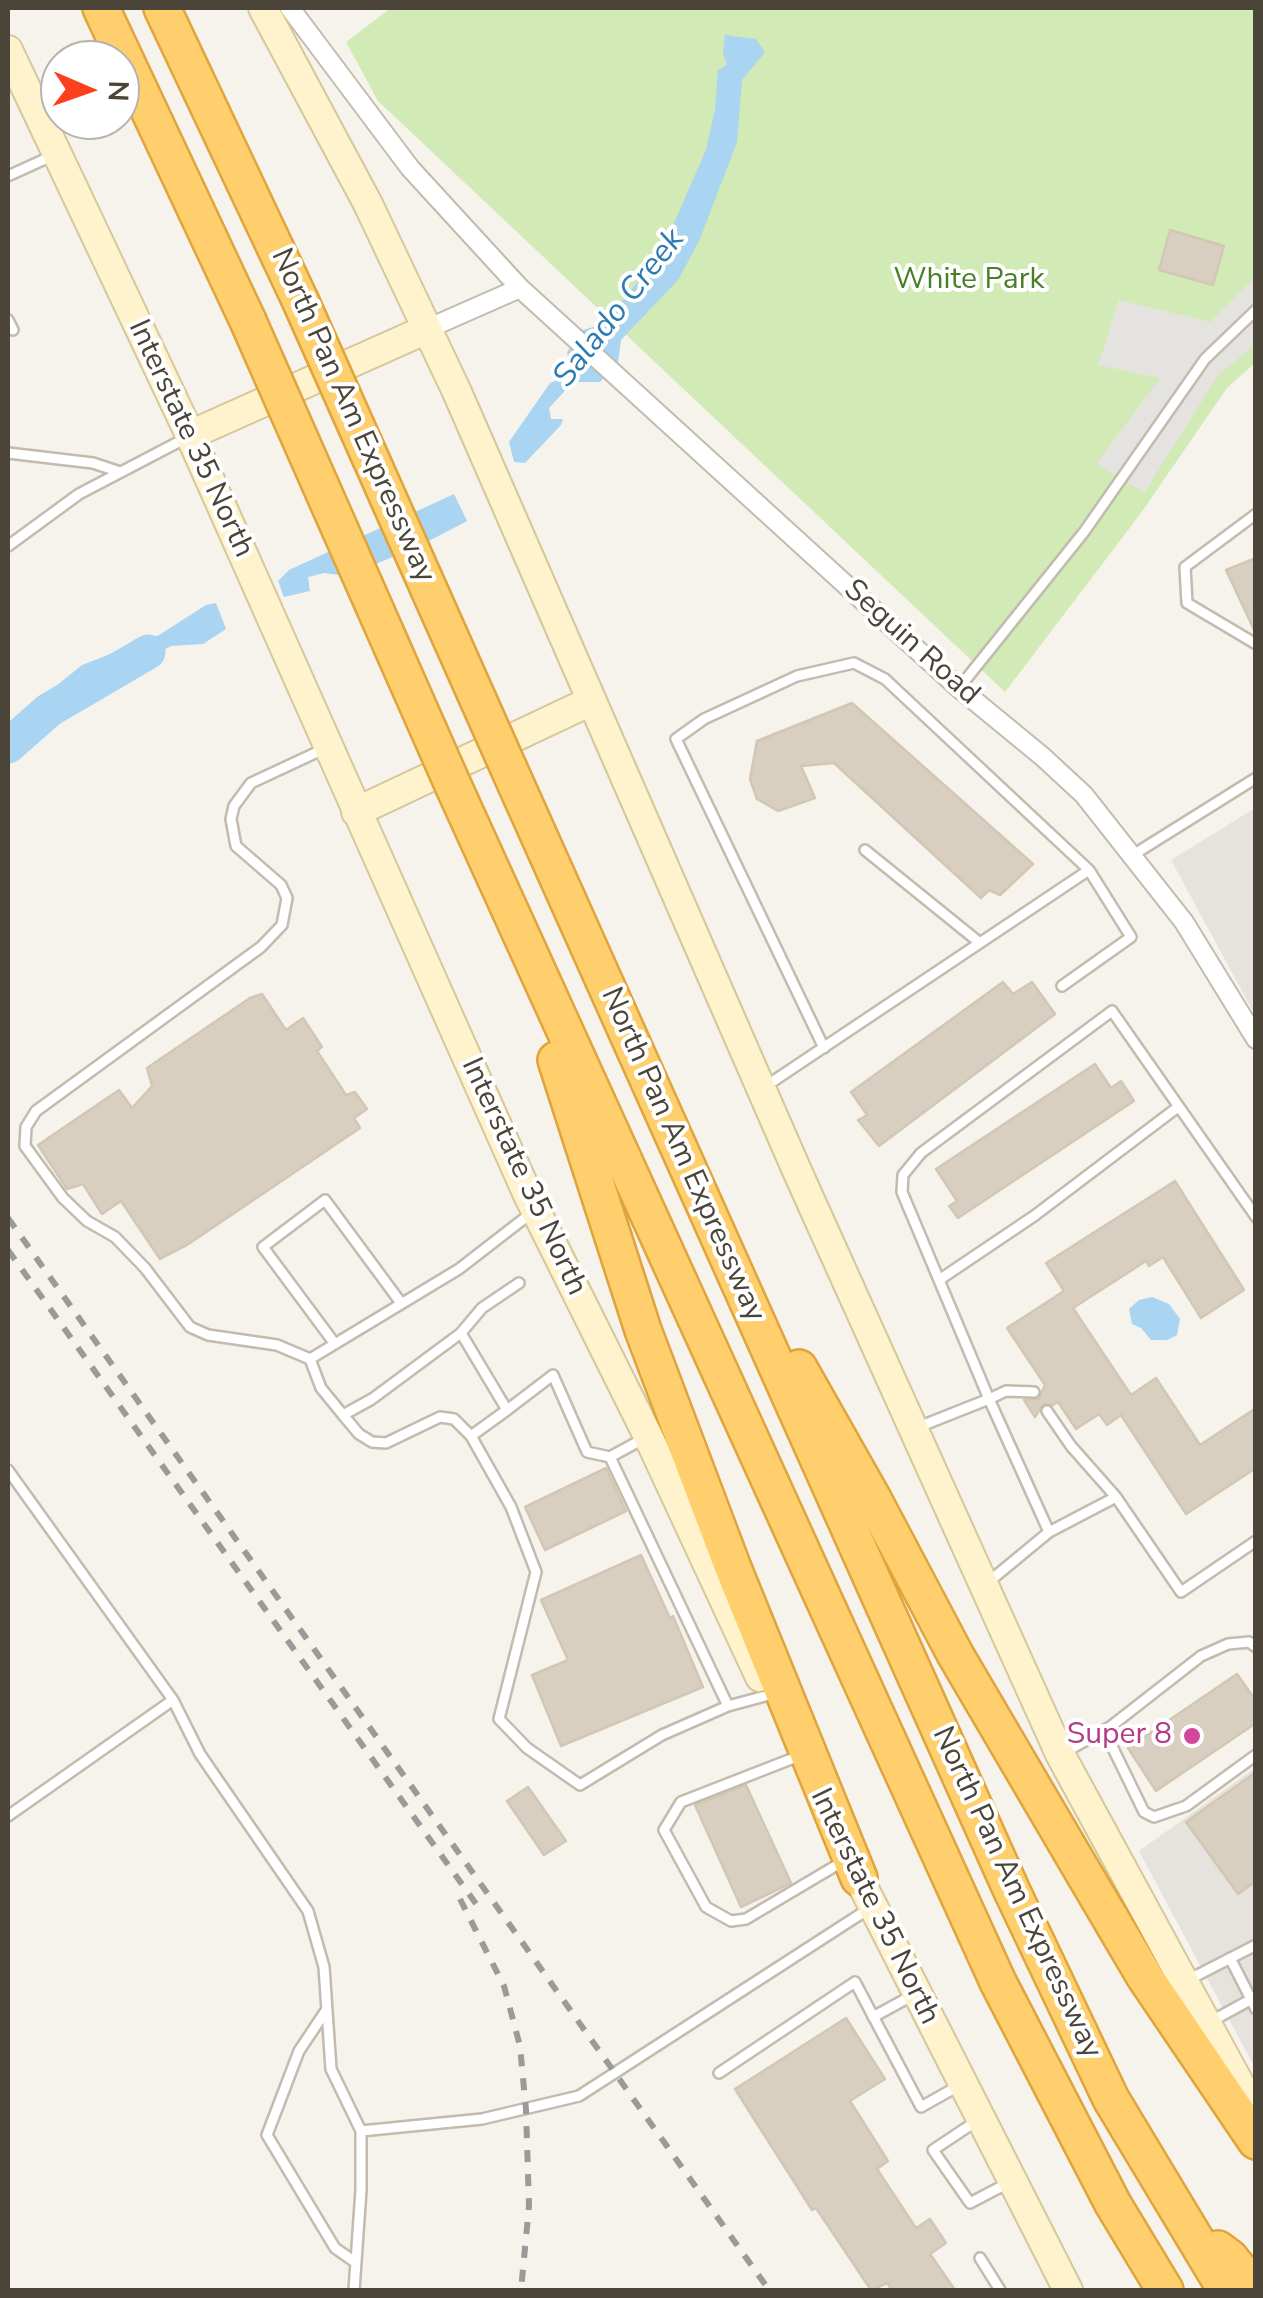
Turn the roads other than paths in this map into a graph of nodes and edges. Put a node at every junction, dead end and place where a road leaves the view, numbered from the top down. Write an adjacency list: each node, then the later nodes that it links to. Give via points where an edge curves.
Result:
1 (101, 8): 25 (highway, North Pan Am Expressway, bridge, via 248,320)
2 (162, 8): 34 (highway, North Pan Am Expressway, bridge, via 300,300)
3 (263, 8): 10 (main road)
4 (290, 8): 8 (street, Seguin Road, via 410,168)
5 (8, 50): 6 (main road, Interstate 35 North)
6 (57, 154): 7 (lane); 11 (main road, Interstate 35 North)
7 (8, 176)
8 (520, 288): 10 (street); 17 (street, Seguin Road)
9 (1256, 310): 17 (lane, via 1205,360 1084,532)
10 (427, 328): 11 (main road); 18 (main road)
11 (190, 436): 13 (lane); 19 (main road, Interstate 35 North)
12 (8, 453): 13 (lane)
13 (120, 472): 15 (lane)
14 (1256, 514): 16 (lane, via 1186,567 1187,603)
15 (8, 546)
16 (1256, 644)
17 (959, 688): 23 (street, Seguin Road, via 1084,796)
18 (591, 702): 21 (main road); 30 (main road)
19 (329, 747): 21 (main road, Interstate 35 North); 40 (lane, via 251,783 234,806 236,846 282,885 282,925 36,1111 24,1136 30,1156 63,1198 145,1268 190,1327 277,1344)
20 (1256, 778): 23 (lane)
21 (356, 812): 32 (main road, Interstate 35 North)
22 (865, 850): 26 (lane)
23 (1133, 855): 28 (street, Seguin Road, via 1184,922)
24 (1089, 870): 26 (lane); 27 (lane, via 1131,938); 29 (lane, via 885,679 854,663 798,676 704,719 676,740)
25 (498, 884): 64 (highway, via 643,1330); 86 (highway, North Pan Am Expressway, via 990,1965 1112,2204)
26 (980, 942): 29 (lane)
27 (1062, 986)
28 (1256, 1039)
29 (824, 1048): 30 (lane)
30 (761, 1089): 46 (main road)
31 (1178, 1107): 33 (lane); 35 (lane); 35 (lane, via 1112,1011 921,1153 903,1175 902,1192)
32 (536, 1210): 37 (lane); 48 (main road, Interstate 35 North)
33 (1256, 1217)
34 (738, 1278): 78 (highway, via 805,1377 1126,1946); 80 (highway, North Pan Am Expressway, via 1011,1889 1111,2099)
35 (939, 1280): 42 (lane)
36 (519, 1283): 38 (lane, via 482,1308)
37 (402, 1303): 39 (lane); 39 (lane, via 325,1200 263,1247)
38 (461, 1333): 43 (lane); 45 (lane)
39 (335, 1344): 40 (lane)
40 (310, 1359): 45 (lane, via 320,1388)
41 (1034, 1392): 42 (lane, via 1006,1390)
42 (989, 1399): 46 (lane); 52 (lane)
43 (507, 1410): 47 (lane); 49 (lane, via 553,1375 587,1452)
44 (1047, 1411): 51 (lane)
45 (343, 1415): 47 (lane, via 372,1442 386,1444 440,1417 454,1419)
46 (913, 1429): 54 (main road)
47 (471, 1436): 58 (lane, via 511,1507 536,1572 499,1719 526,1748 580,1785 662,1735)
48 (648, 1436): 49 (lane); 56 (main road, Interstate 35 North)
49 (610, 1457): 58 (lane)
50 (8, 1470): 57 (lane)
51 (1116, 1497): 52 (lane); 53 (lane, via 1182,1592)
52 (1049, 1532): 54 (lane)
53 (1256, 1540)
54 (984, 1586): 60 (main road)
55 (1256, 1647): 59 (lane, via 1228,1644 1201,1656)
56 (769, 1695): 58 (lane); 62 (main road, Interstate 35 North)
57 (173, 1700): 63 (lane); 70 (lane, via 200,1754 308,1910)
58 (728, 1706)
59 (1104, 1730): 60 (lane); 61 (lane, via 1144,1812 1154,1817 1186,1806)
60 (1060, 1754): 67 (main road)
61 (1256, 1755)
62 (799, 1756): 64 (main road, Interstate 35 North); 64 (lane, via 680,1802 664,1830 706,1907 731,1921)
63 (8, 1816)
64 (860, 1881): 68 (main road, Interstate 35 North); 77 (lane, via 579,2096 482,2118)
65 (1256, 1945): 66 (lane)
66 (1230, 1958): 67 (lane); 69 (lane)
67 (1184, 1982): 72 (main road)
68 (916, 1993): 71 (lane); 74 (main road, Interstate 35 North)
69 (1253, 2004): 72 (lane)
70 (327, 2009): 77 (lane, via 331,2070); 82 (lane, via 299,2052 266,2135 335,2248)
71 (873, 2016): 73 (lane, via 855,1982); 74 (lane, via 920,2107)
72 (1206, 2024): 75 (main road)
73 (718, 2073)
74 (962, 2083): 76 (main road, Interstate 35 North)
75 (1256, 2114)
76 (981, 2119): 79 (main road, Interstate 35 North); 79 (lane, via 933,2150 970,2203)
77 (361, 2131): 82 (lane)
78 (1256, 2142)
79 (1012, 2180): 85 (main road, Interstate 35 North)
80 (1184, 2226): 87 (highway, North Pan Am Expressway); 88 (highway, via 1230,2258)
81 (980, 2258): 84 (lane)
82 (356, 2262): 83 (lane)
83 (354, 2290)
84 (1000, 2290)
85 (1068, 2290)
86 (1165, 2290)
87 (1226, 2290)
88 (1256, 2290)

